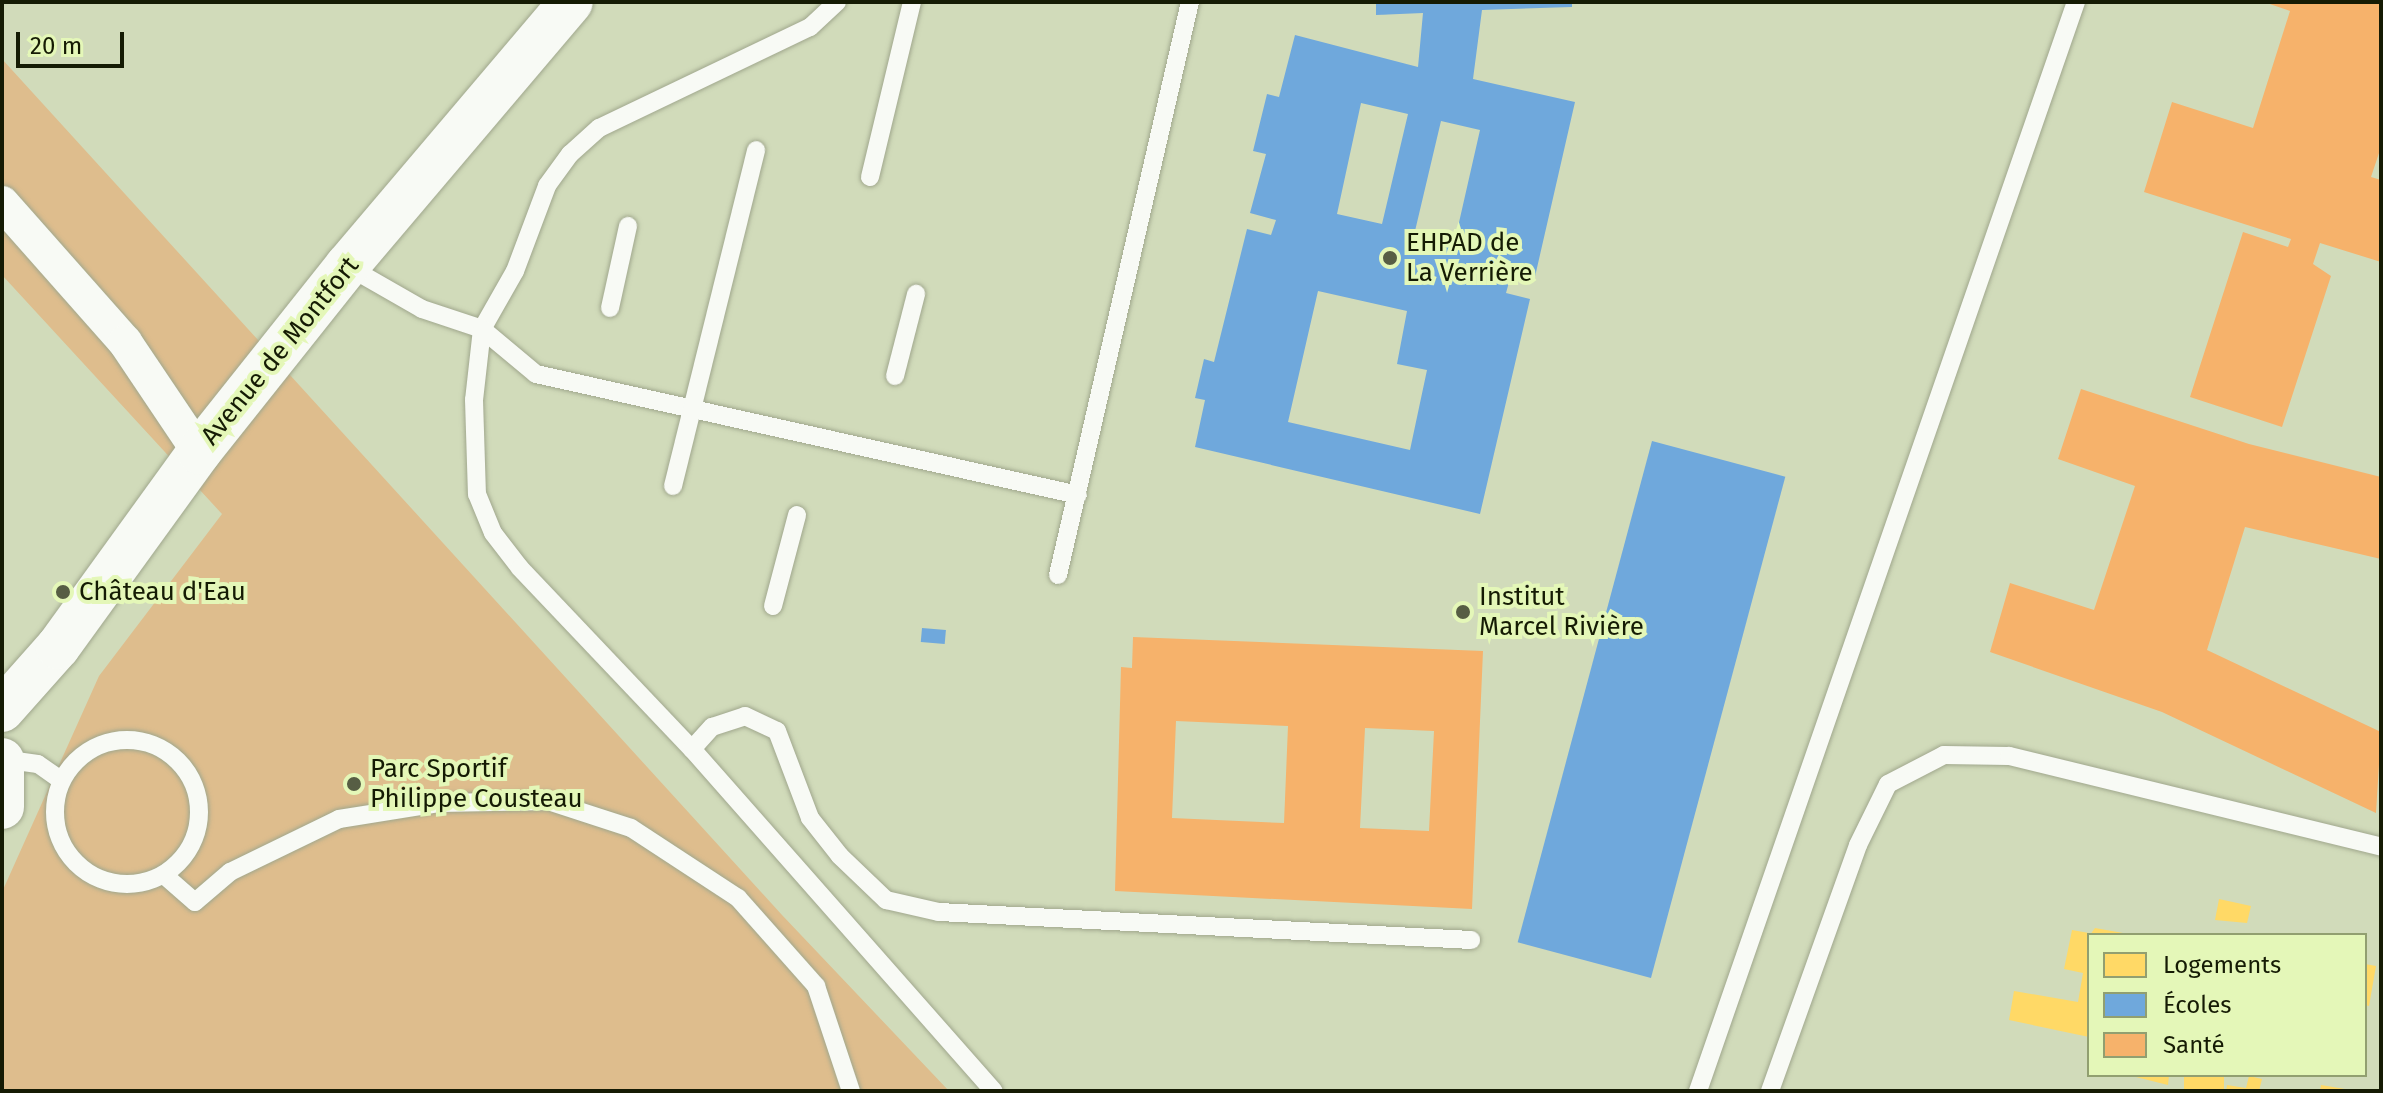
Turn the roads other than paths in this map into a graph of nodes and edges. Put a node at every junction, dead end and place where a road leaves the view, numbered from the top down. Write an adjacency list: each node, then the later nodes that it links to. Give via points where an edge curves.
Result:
1 (571, 2): 10 (street, Avenue de Montfort)
2 (837, 2): 13 (lane, via 810,27 599,128 570,154 547,186 515,271)
3 (912, 2): 7 (lane)
4 (1190, 2): 18 (lane)
5 (2076, 2): 32 (lane)
6 (756, 150): 15 (lane)
7 (870, 177)
8 (2, 203): 16 (street, via 125,342)
9 (628, 226): 12 (lane)
10 (347, 266): 13 (lane, via 422,309); 16 (street, Avenue de Montfort)
11 (916, 294): 14 (lane)
12 (610, 308)
13 (482, 329): 15 (lane, via 536,374); 23 (lane, via 474,400 477,494 493,533)
14 (895, 376)
15 (692, 406): 17 (lane); 18 (lane)
16 (199, 452): 22 (street, Avenue de Montfort, via 58,647)
17 (673, 486)
18 (1078, 495): 20 (lane)
19 (797, 515): 21 (lane)
20 (1058, 575)
21 (773, 606)
22 (2, 710)
23 (692, 749): 29 (lane, via 712,727 745,716 777,731 810,818 886,900 939,912); 31 (lane)
24 (2, 759): 25 (lane, via 38,764); 26 (street)
25 (61, 780): 28 (lane, via 55,825 77,866 119,885); 28 (lane, via 75,760 95,746 119,739 144,741 175,759 196,789 200,813 195,838)
26 (2, 807)
27 (2381, 847): 33 (lane, via 2009,756 1944,755 1888,784 1858,845)
28 (164, 875): 30 (lane, via 195,902 230,872 339,819 439,803 548,801 631,828 738,898 816,986)
29 (1471, 940)
30 (851, 1091)
31 (994, 1091)
32 (1698, 1091)
33 (1770, 1091)

